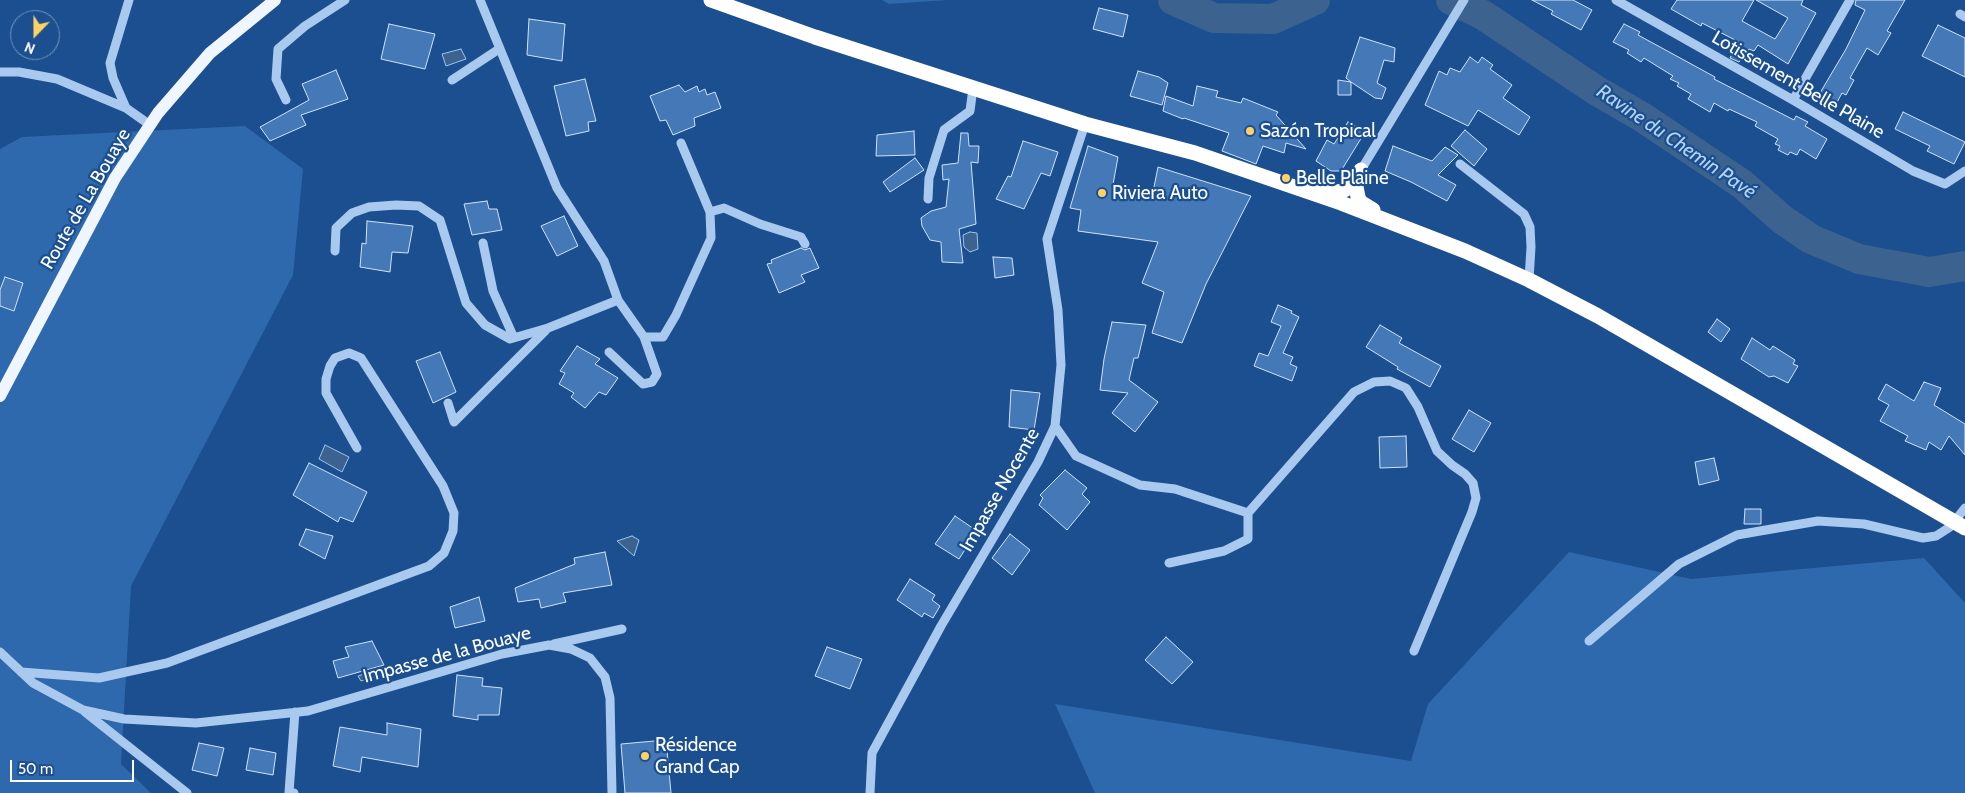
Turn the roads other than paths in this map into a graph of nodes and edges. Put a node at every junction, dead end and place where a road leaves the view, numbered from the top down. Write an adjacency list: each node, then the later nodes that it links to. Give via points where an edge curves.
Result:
1 (129, 0): 15 (street, via 110,63)
2 (275, 0): 17 (main road, Route de La Bouaye, via 210,53)
3 (345, 0): 13 (street, via 305,26 278,49 276,79)
4 (480, 0): 9 (street)
5 (711, 0): 12 (highway)
6 (1464, 0): 21 (street)
7 (1850, 0): 14 (street)
8 (1620, 1): 14 (street, Lotissement Belle Plaine)
9 (499, 49): 11 (street); 31 (street, via 557,188 604,261)
10 (0, 72): 15 (street, via 57,79)
11 (452, 80)
12 (973, 88): 16 (highway); 24 (street, via 970,111 944,130 928,178)
13 (286, 100)
14 (1794, 100): 22 (street, Lotissement Belle Plaine, via 1921,174 1945,184)
15 (126, 108): 17 (street)
16 (1085, 124): 18 (highway); 38 (street, Impasse Nocente, via 1047,239 1058,310 1061,365)
17 (150, 125): 36 (main road, Route de La Bouaye, via 115,178)
18 (1131, 135): 23 (highway); 42 (highway, via 1490,270 1598,326)
19 (681, 143): 25 (street)
20 (1460, 164): 30 (street, via 1524,214 1530,226)
21 (1361, 170): 23 (highway, via 1340,192 1300,184); 26 (highway, via 1356,187 1360,202 1418,228)
22 (1965, 171)
23 (1291, 186): 26 (highway)
24 (928, 199)
25 (710, 212): 28 (street, via 724,208 801,237); 33 (street, via 711,238 676,315 663,337)
26 (1423, 235): 30 (highway)
27 (483, 243): 34 (street, via 493,291)
28 (805, 244)
29 (335, 251): 34 (street, via 336,228 352,213 369,207 419,206 440,220 466,303 485,325 510,339)
30 (1529, 280): 42 (highway, via 1606,321)
31 (618, 300): 32 (street); 33 (street)
32 (548, 328): 34 (street); 37 (street, via 454,422)
33 (644, 337): 35 (street, via 657,374 652,382 643,384)
34 (514, 338)
35 (609, 352)
36 (0, 396)
37 (448, 403)
38 (1055, 426): 41 (street, via 1076,456 1140,485 1175,489); 56 (street, Impasse Nocente, via 1038,462 941,626 872,753)
39 (358, 448): 50 (street, via 326,393 330,366 335,358 349,354 361,358 443,486 454,513 453,531 444,554 429,566 167,663 99,678)
40 (1965, 508): 42 (street)
41 (1248, 513): 44 (street, via 1248,539 1224,551); 48 (street, via 1354,392 1374,382 1390,381 1406,388 1418,407 1437,452 1473,483 1476,498)
42 (1956, 525): 43 (highway); 46 (street, via 1936,536 1923,538 1864,524 1818,521 1737,535 1679,564)
43 (1965, 536)
44 (1169, 563)
45 (622, 629): 47 (street)
46 (1589, 641)
47 (546, 646): 52 (street, Impasse de la Bouaye, via 502,654 308,711); 55 (street, Impasse de la Bouaye, via 571,649 590,658 605,677 612,729)
48 (1414, 650)
49 (0, 652): 50 (street, Impasse de la Bouaye)
50 (21, 672): 51 (street, Impasse de la Bouaye, via 34,683)
51 (83, 710): 52 (street, Impasse de la Bouaye, via 124,719 196,723); 53 (street)
52 (295, 712): 54 (street, via 289,792)
53 (187, 793)
54 (294, 793)
55 (612, 793)
56 (870, 793)

